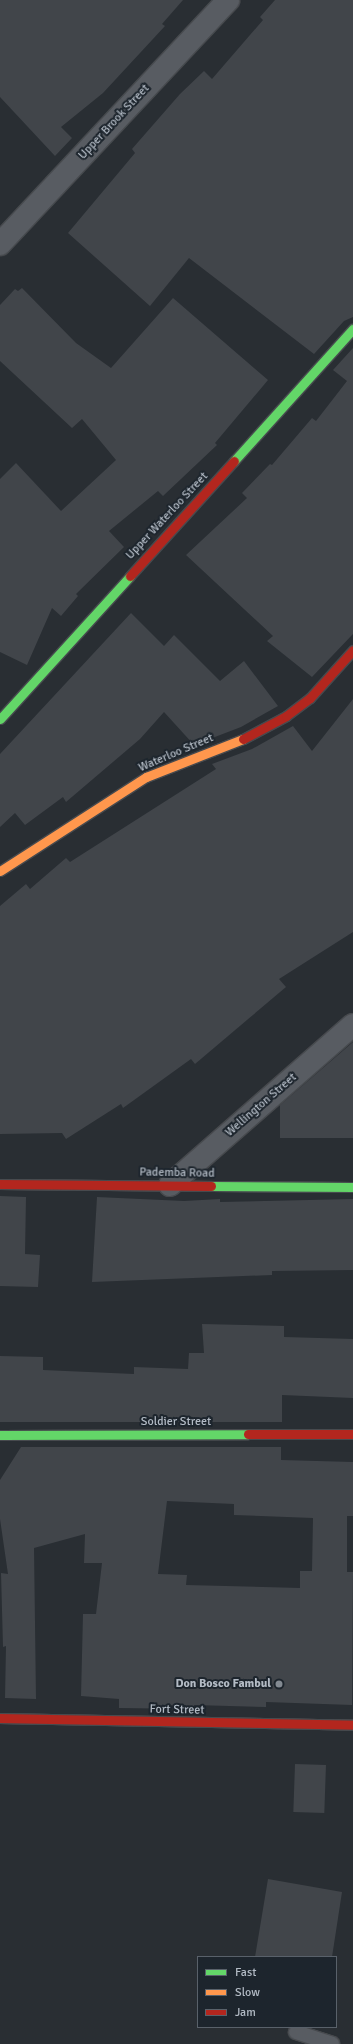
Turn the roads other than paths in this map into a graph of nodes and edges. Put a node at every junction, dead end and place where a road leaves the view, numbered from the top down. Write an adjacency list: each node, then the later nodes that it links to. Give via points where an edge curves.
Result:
1 (228, 0): 2 (street, Upper Brook Street)
2 (0, 244)
3 (353, 329): 5 (street, Upper Waterloo Street)
4 (353, 650): 6 (street, Waterloo Street, via 310,698 286,716 246,738 146,778)
5 (0, 720)
6 (0, 871)
7 (353, 1025): 9 (street, Wellington Street)
8 (0, 1184): 9 (street, Pademba Road)
9 (170, 1185): 10 (street, Pademba Road)
10 (353, 1187)
11 (353, 1434): 12 (street, Soldier Street)
12 (0, 1435)
13 (0, 1718): 14 (street, Fort Street)
14 (353, 1725)
15 (296, 2032): 16 (lane)
16 (332, 2044)

